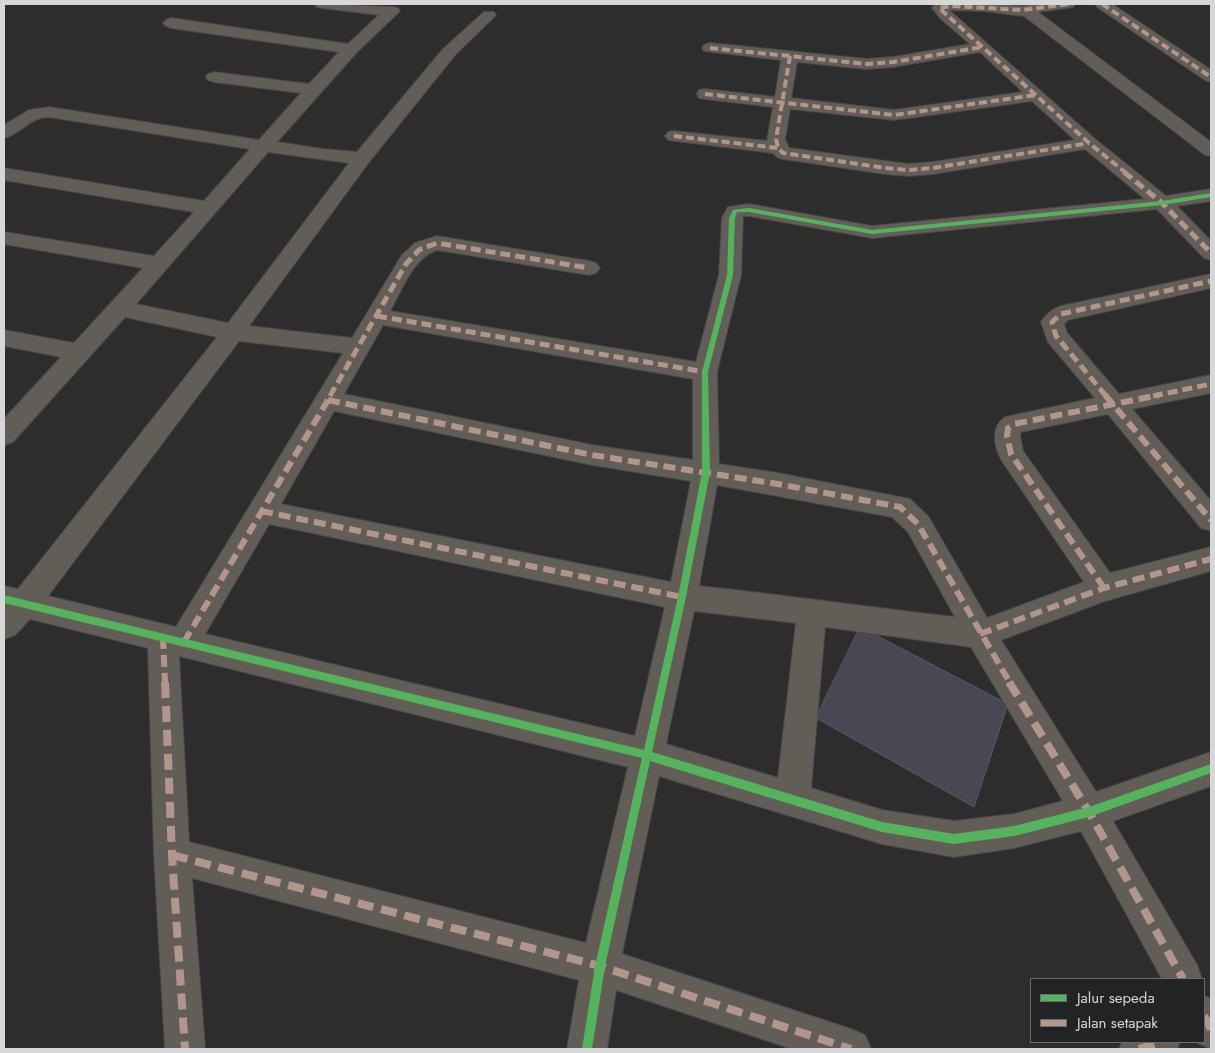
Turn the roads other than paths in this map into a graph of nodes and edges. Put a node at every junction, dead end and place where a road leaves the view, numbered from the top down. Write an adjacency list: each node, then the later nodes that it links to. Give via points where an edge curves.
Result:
1 (322, 4): 9 (street, via 376,11 402,9)
2 (1068, 4): 4 (street)
3 (1102, 4): 12 (street)
4 (1022, 10): 7 (street, via 939,8); 22 (street, via 1029,12)
5 (488, 15): 23 (street, via 449,52)
6 (171, 23): 9 (street)
7 (983, 47): 10 (street, via 867,64); 15 (street)
8 (710, 48): 10 (street)
9 (351, 49): 13 (street)
10 (790, 56): 16 (street)
11 (214, 77): 13 (street)
12 (1211, 77)
13 (313, 90): 20 (street)
14 (705, 94): 16 (street)
15 (1036, 95): 16 (street, via 894,115); 19 (street)
16 (783, 102): 21 (street, via 776,139)
17 (4, 133): 20 (street, via 29,115 44,110)
18 (674, 136): 21 (street)
19 (1089, 142): 21 (street, via 908,170 795,156); 26 (street)
20 (263, 146): 23 (street); 27 (street)
21 (778, 148)
22 (1211, 150)
23 (362, 158): 35 (street)
24 (4, 174): 27 (street)
25 (1211, 195): 26 (street)
26 (1162, 203): 29 (street); 39 (street, via 872,232 738,210 732,218 730,275)
27 (208, 208): 30 (street)
28 (4, 238): 30 (street)
29 (1211, 253)
30 (159, 264): 33 (street)
31 (589, 268): 34 (street, via 437,243 426,245 416,251 406,264)
32 (1211, 281): 42 (street, via 1061,314 1055,318 1052,322 1056,336)
33 (120, 308): 35 (street); 38 (street)
34 (377, 316): 37 (street); 39 (street)
35 (233, 332): 37 (street); 50 (street)
36 (4, 338): 38 (street)
37 (358, 347): 41 (street)
38 (78, 352): 43 (street)
39 (705, 372): 44 (street)
40 (1211, 384): 42 (street)
41 (328, 400): 44 (street, via 592,455); 45 (street)
42 (1111, 403): 46 (street); 48 (street, via 1014,424 1008,428 1007,436 1011,454)
43 (4, 435)
44 (706, 472): 49 (street); 52 (street, via 900,507 918,524)
45 (262, 511): 49 (street); 53 (street)
46 (1211, 520)
47 (1211, 560): 48 (street)
48 (1104, 588): 52 (street)
49 (682, 597): 51 (street); 54 (street)
50 (11, 609): 53 (street)
51 (812, 611): 52 (street); 56 (street)
52 (980, 634): 57 (street)
53 (173, 639): 54 (street); 58 (street)
54 (646, 755): 56 (street); 59 (street)
55 (1211, 769): 57 (street)
56 (793, 800): 57 (street, via 882,827 954,839 1014,831)
57 (1089, 812): 60 (street)
58 (172, 855): 59 (street); 62 (street)
59 (600, 966): 63 (street); 64 (street)
60 (1182, 978)
61 (1157, 1043): 65 (street)
62 (186, 1049)
63 (588, 1049)
64 (851, 1049)
65 (1139, 1049)

